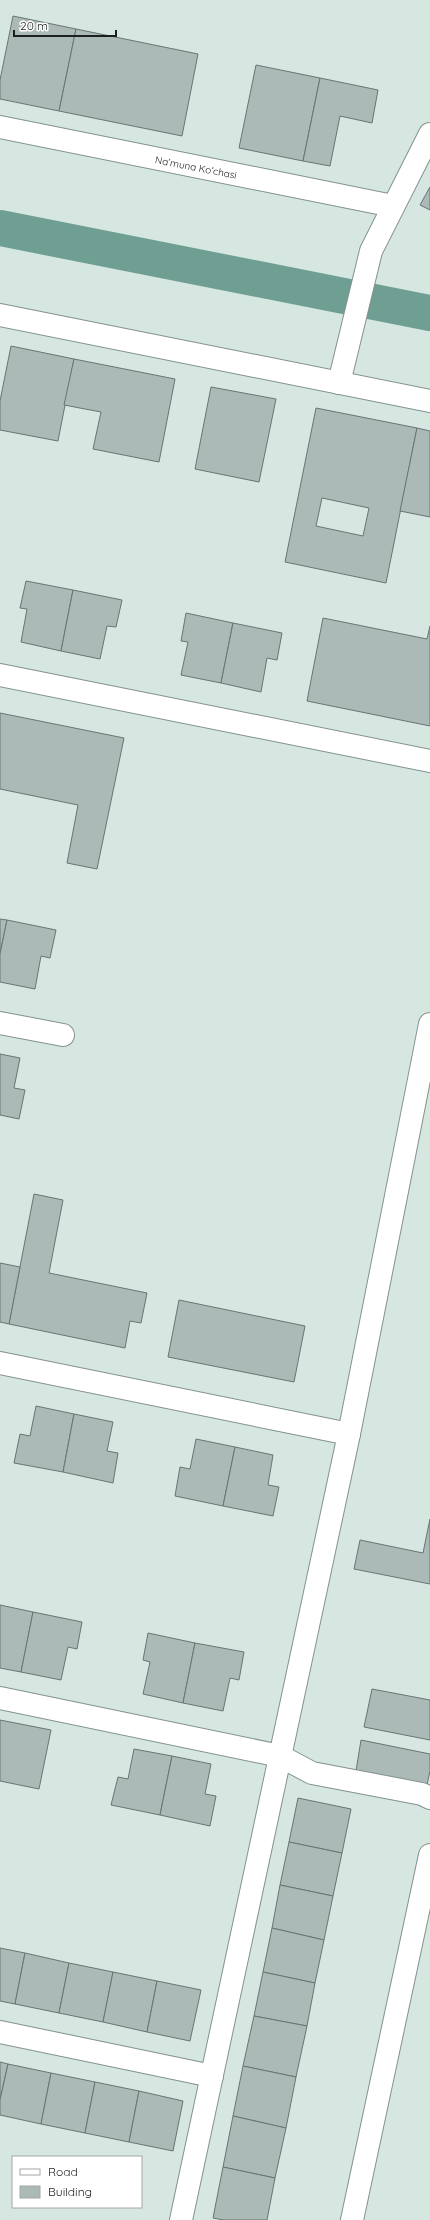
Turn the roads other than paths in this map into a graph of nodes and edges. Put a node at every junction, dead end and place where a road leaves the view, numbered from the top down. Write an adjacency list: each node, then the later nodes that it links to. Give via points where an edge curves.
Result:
1 (0, 127): 3 (street, Na’muna Ko’chasi)
2 (430, 134): 3 (street)
3 (393, 206): 5 (street, via 371,251)
4 (0, 315): 5 (street)
5 (339, 383): 6 (street)
6 (430, 402)
7 (0, 675): 8 (street)
8 (430, 761)
9 (0, 1023): 11 (street)
10 (430, 1024): 13 (street)
11 (62, 1036)
12 (0, 1363): 13 (street)
13 (349, 1434): 15 (street)
14 (0, 1698): 15 (street)
15 (280, 1756): 16 (street, via 312,1773 422,1794); 19 (street)
16 (430, 1798)
17 (430, 1855): 21 (street)
18 (0, 2032): 19 (street)
19 (212, 2076): 20 (street)
20 (181, 2220)
21 (352, 2220)

